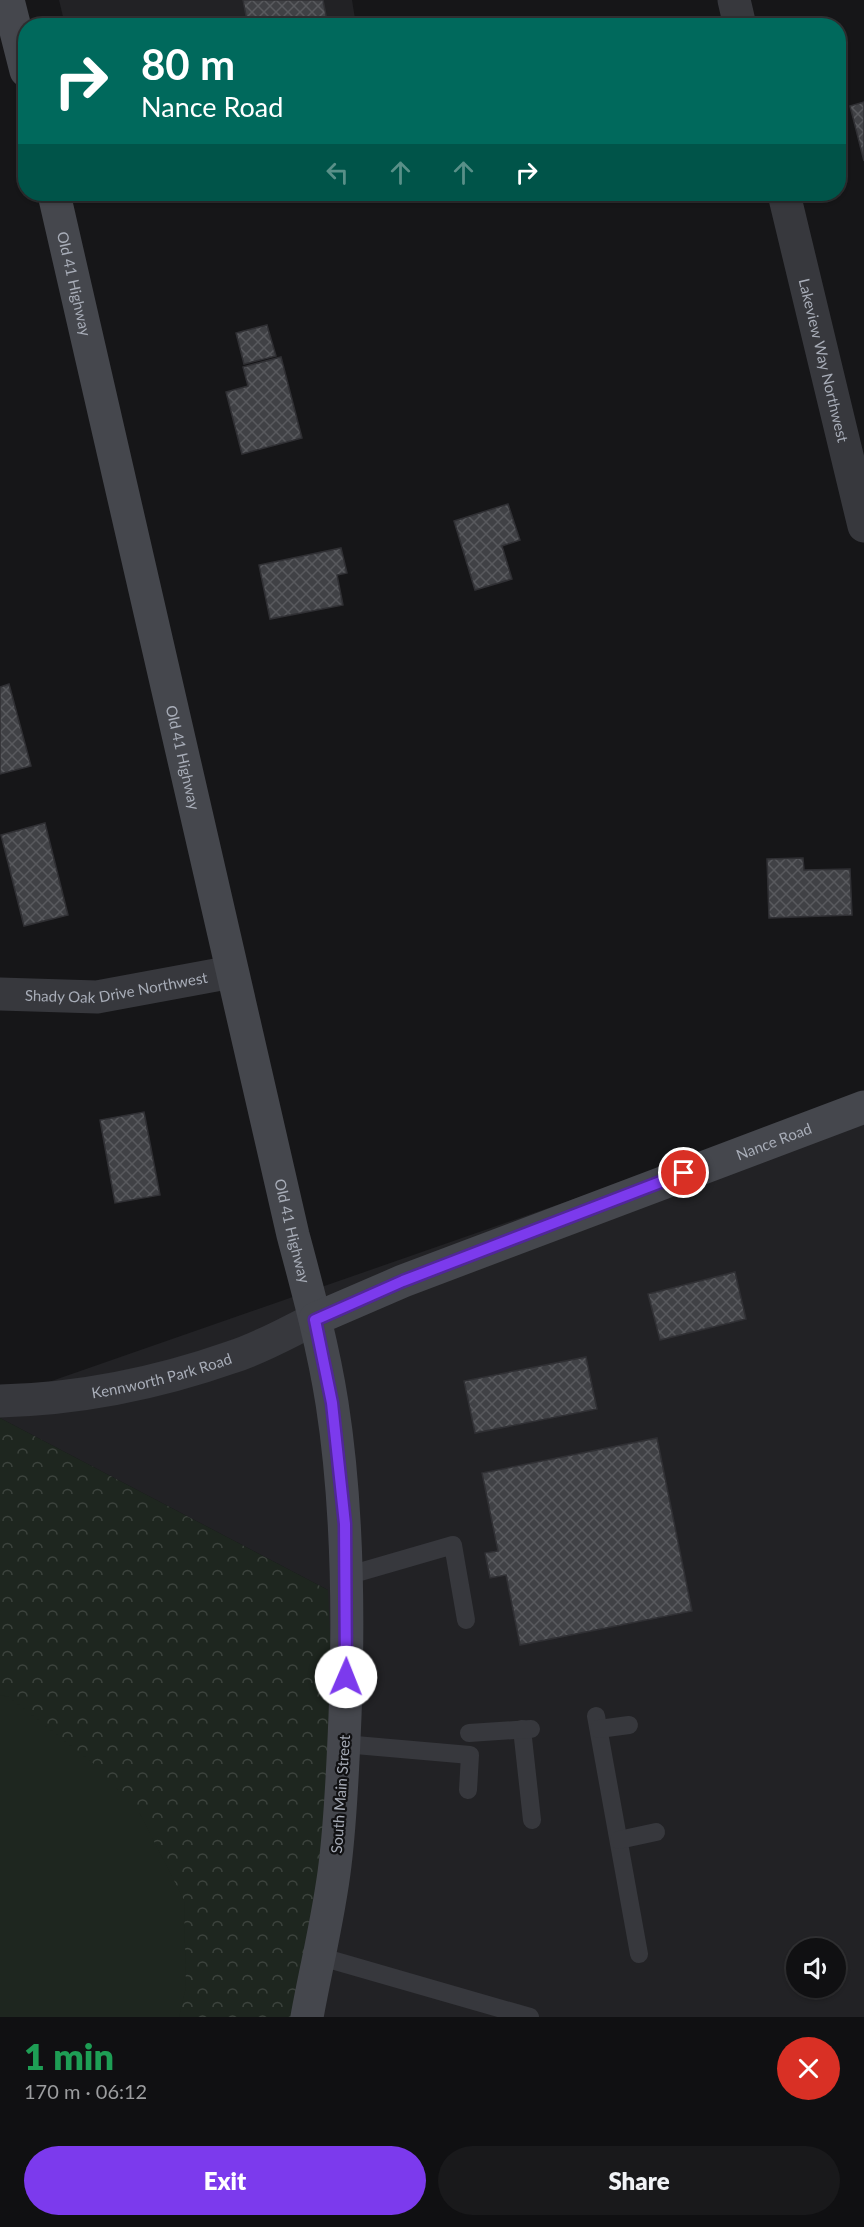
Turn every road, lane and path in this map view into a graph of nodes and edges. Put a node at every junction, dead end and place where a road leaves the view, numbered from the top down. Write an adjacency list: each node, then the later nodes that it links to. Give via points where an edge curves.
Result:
1 (8, 0): 4 (main road)
2 (734, 0): 3 (street)
3 (738, 18)
4 (18, 39)
5 (56, 201): 8 (main road, Old 41 Highway)
6 (786, 201): 7 (street, Lakeview Way Northwest)
7 (864, 526)
8 (232, 972): 9 (street, Shady Oak Drive Northwest, via 97,997); 11 (main road, Old 41 Highway)
9 (0, 994)
10 (864, 1107): 11 (main road, Nance Road, via 403,1281)
11 (315, 1320): 12 (street, Kennworth Park Road, via 234,1357 135,1385 39,1400); 13 (main road, South Main Street, via 332,1403 345,1524)
12 (0, 1401)
13 (346, 1576): 14 (lane, via 453,1545); 17 (main road, South Main Street)
14 (466, 1620)
15 (629, 1725): 21 (lane, via 597,1723)
16 (470, 1733): 19 (lane, via 526,1729)
17 (344, 1744): 18 (lane, via 470,1755); 23 (main road, South Main Street, via 335,1868)
18 (468, 1790)
19 (532, 1820)
20 (656, 1832): 21 (lane)
21 (619, 1840): 22 (lane)
22 (639, 1954)
23 (318, 1956): 24 (main road, South Main Street); 25 (lane)
24 (307, 2017)
25 (530, 2017)

